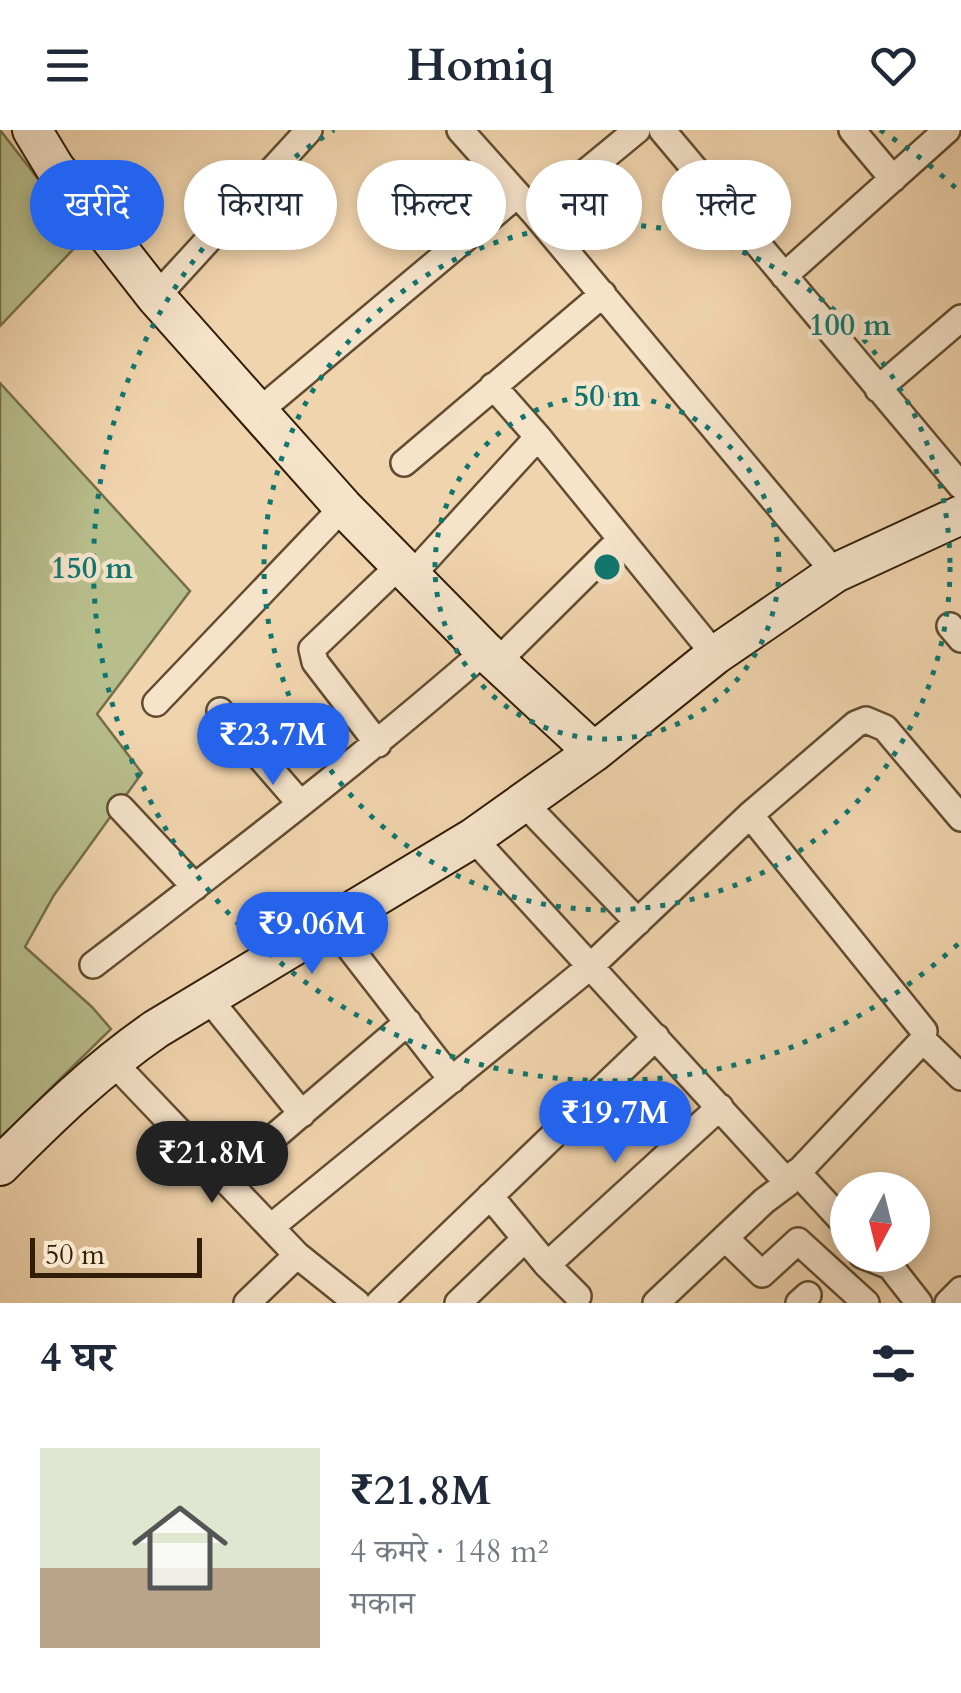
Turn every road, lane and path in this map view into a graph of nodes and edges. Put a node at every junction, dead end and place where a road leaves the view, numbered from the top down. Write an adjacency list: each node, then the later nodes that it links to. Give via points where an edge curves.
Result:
1 (32, 130): 14 (street)
2 (309, 130): 14 (street)
3 (460, 130): 10 (street)
4 (636, 130): 8 (street)
5 (662, 130): 12 (street)
6 (852, 130): 9 (street)
7 (947, 130): 9 (street)
8 (591, 160)
9 (893, 178): 12 (street)
10 (526, 204): 18 (street)
11 (565, 250): 13 (street)
12 (784, 276): 17 (street)
13 (603, 294): 16 (street); 26 (street)
14 (156, 297): 18 (street)
15 (961, 318): 17 (street)
16 (493, 386): 19 (street); 20 (street)
17 (878, 389): 21 (street)
18 (258, 412): 22 (street)
19 (538, 437): 24 (street); 25 (street)
20 (404, 462)
21 (961, 486)
22 (343, 507): 25 (street); 29 (street)
23 (961, 514): 26 (street)
24 (621, 539): 27 (street); 28 (street)
25 (405, 571): 28 (street); 31 (street, via 312,649)
26 (835, 574): 27 (street)
27 (715, 655): 32 (street)
28 (492, 656): 31 (street); 32 (street)
29 (156, 703)
30 (220, 711): 33 (street)
31 (378, 744): 33 (street)
32 (594, 752): 34 (street)
33 (299, 802): 39 (street)
34 (522, 802): 38 (street); 40 (street)
35 (121, 808): 39 (street)
36 (750, 816): 37 (street, via 866,720 885,728); 40 (street); 47 (street, via 924,1031)
37 (961, 818)
38 (473, 838): 41 (street); 43 (street)
39 (195, 887): 42 (street)
40 (638, 922): 43 (street)
41 (332, 925): 44 (street); 45 (street)
42 (93, 965)
43 (592, 965): 46 (street); 50 (street)
44 (210, 999): 48 (street); 52 (street)
45 (408, 1022): 50 (street); 52 (street)
46 (656, 1037): 51 (street); 56 (street)
47 (923, 1040): 49 (street); 54 (street)
48 (111, 1060): 53 (street); 55 (street)
49 (961, 1077)
50 (452, 1080): 58 (street)
51 (720, 1107): 54 (street); 62 (street)
52 (302, 1114): 55 (street)
53 (0, 1166)
54 (793, 1177): 57 (street); 59 (street)
55 (225, 1179): 58 (street)
56 (490, 1196): 60 (street); 68 (street)
57 (830, 1211)
58 (271, 1227): 61 (street)
59 (724, 1238): 70 (street); 71 (street, via 762,1274 798,1241)
60 (525, 1239): 62 (street); 69 (street)
61 (297, 1254): 66 (street); 67 (street)
62 (547, 1265): 65 (street)
63 (895, 1272): 72 (street)
64 (961, 1290): 73 (street)
65 (578, 1296)
66 (247, 1303)
67 (357, 1303)
68 (379, 1303)
69 (458, 1303)
70 (656, 1303)
71 (866, 1303)
72 (919, 1303)
73 (948, 1303)

